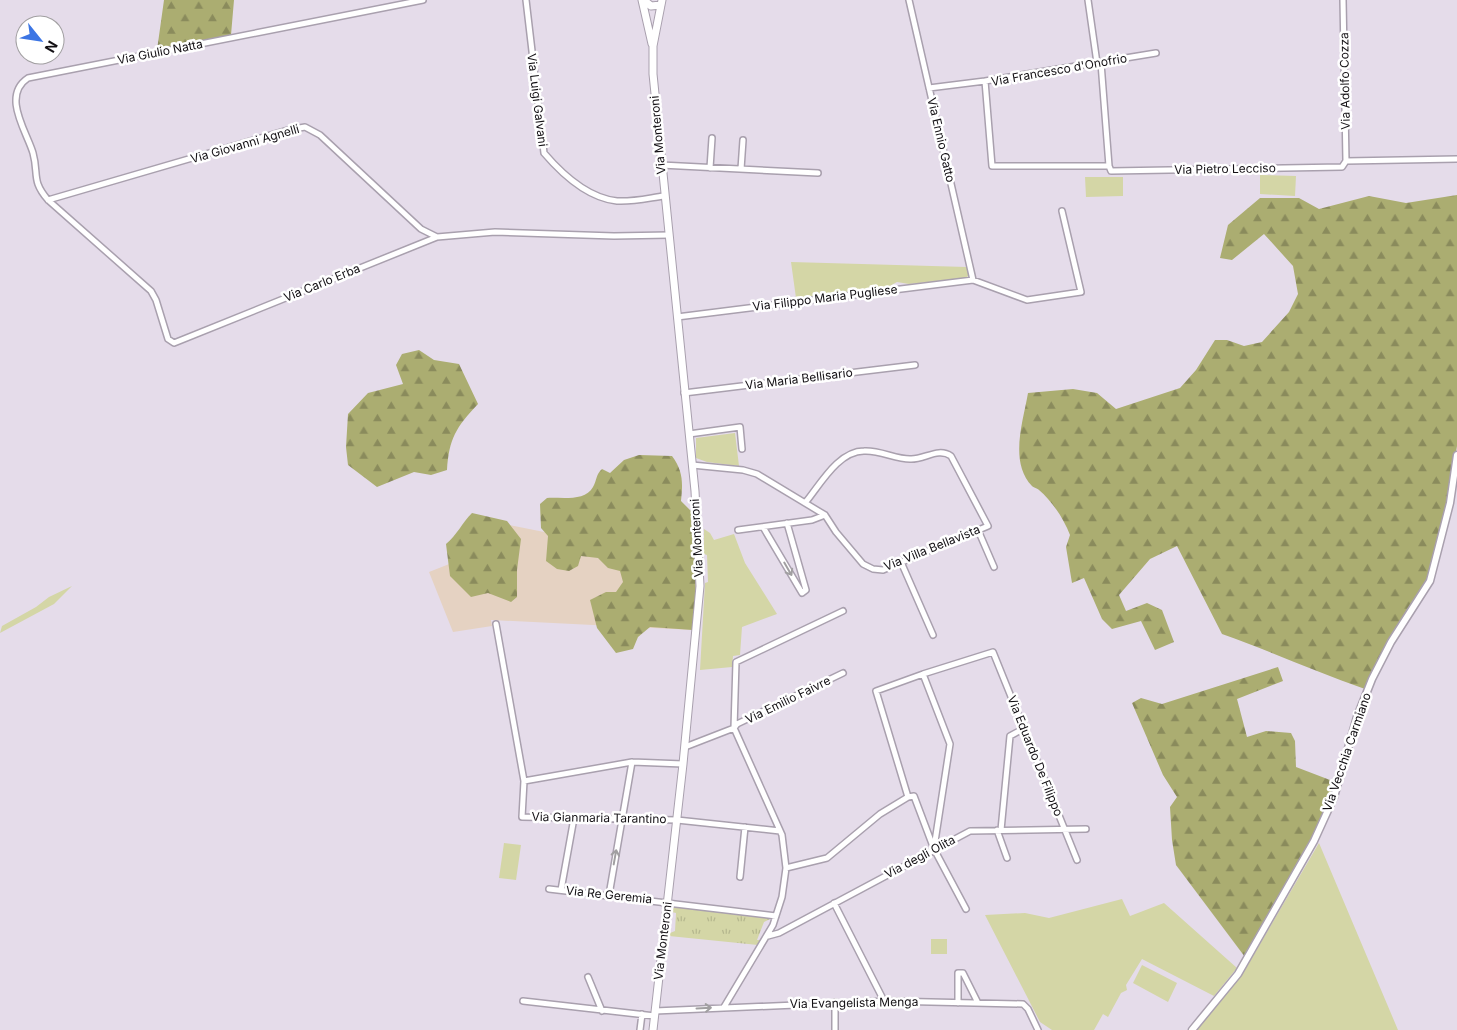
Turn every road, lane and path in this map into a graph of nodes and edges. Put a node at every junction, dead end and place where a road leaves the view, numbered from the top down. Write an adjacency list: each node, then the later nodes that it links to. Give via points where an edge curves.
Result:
1 (387, 0): 9 (street)
2 (423, 0): 9 (street, Via Giulio Natta)
3 (526, 0): 25 (street, Via Luigi Galvani, via 544,152 581,187 600,197 619,201)
4 (643, 0): 8 (main road, Via Monteroni, via 651,6); 10 (main road, Via Monteroni)
5 (909, 0): 14 (street, Via Ennio Gatto)
6 (1088, 0): 12 (street)
7 (1344, 0): 18 (street, Via Adolfo Cozza)
8 (660, 2): 10 (main road, Via Monteroni)
9 (388, 7): 26 (street, Via Giulio Natta, via 28,78 19,88 16,104 33,151 36,181)
10 (653, 46): 19 (main road, Via Monteroni)
11 (1156, 53): 12 (street, Via Francesco d'Onofrio)
12 (1099, 63): 13 (street, Via Francesco d'Onofrio); 21 (street)
13 (985, 81): 14 (street); 20 (street, Via Francesco d'Onofrio)
14 (929, 88): 30 (street, Via Ennio Gatto)
15 (712, 138): 22 (street)
16 (743, 140): 23 (street)
17 (1457, 159): 18 (street, Via Pietro Lecciso)
18 (1346, 161): 21 (street, Via Pietro Lecciso, via 1342,167 1111,170)
19 (661, 165): 22 (street); 25 (main road, Via Monteroni)
20 (992, 166): 21 (street, Via Pietro Lecciso)
21 (1109, 166)
22 (710, 168): 23 (street)
23 (741, 169): 24 (street)
24 (818, 173)
25 (664, 196): 28 (main road, Via Monteroni)
26 (48, 200): 29 (street, Via Giovanni Agnelli, via 305,127 320,135 421,229); 29 (street, Via Carlo Erba, via 150,291 168,339 174,343)
27 (1062, 211): 30 (street, via 1081,292 1027,300)
28 (669, 235): 29 (street, Via Carlo Erba, via 495,232); 31 (main road, Via Monteroni)
29 (437, 237)
30 (973, 280): 31 (street, Via Filippo Maria Pugliese)
31 (677, 317): 33 (main road, Via Monteroni)
32 (914, 365): 33 (street, Via Maria Bellisario)
33 (684, 393): 34 (main road, Via Monteroni)
34 (689, 434): 35 (street, via 740,427); 37 (main road, Via Monteroni)
35 (742, 449)
36 (1457, 455): 93 (street, Via Vecchia Carmiano, via 1450,502 1430,581 1372,679 1357,717 1334,797 1314,841 1238,974)
37 (692, 465): 38 (street, Via Villa Bellavista, via 758,474); 53 (main road, Via Monteroni, via 700,586)
38 (805, 503): 39 (street, Via Villa Bellavista); 43 (street, Via Villa Bellavista, via 845,457 855,452 912,459 947,453 988,526)
39 (826, 515): 40 (street); 44 (street, Via Villa Bellavista, via 863,564 884,570)
40 (787, 523): 41 (street); 41 (street, one-way to 40, via 802,593 806,590)
41 (764, 527): 42 (street)
42 (738, 530)
43 (978, 530): 44 (street, Via Villa Bellavista); 45 (street)
44 (901, 562): 48 (street)
45 (994, 567)
46 (843, 611): 51 (street, via 736,662)
47 (496, 624): 56 (street)
48 (933, 635)
49 (843, 673): 51 (street, Via Emilio Faivre)
50 (923, 674): 52 (street, Via Eduardo De Filippo, via 993,652); 57 (street, via 876,691); 66 (street, via 950,744)
51 (734, 728): 53 (street, Via Emilio Faivre); 65 (street)
52 (1023, 729): 63 (street, via 1010,736); 64 (street, Via Eduardo De Filippo)
53 (685, 748): 55 (main road, Via Monteroni)
54 (632, 762): 55 (street); 56 (street); 59 (street)
55 (683, 764): 60 (main road, Via Monteroni)
56 (524, 781): 58 (street, Via Gianmaria Tarantino, via 522,816)
57 (908, 797): 66 (street, via 914,796); 69 (street, via 880,814 827,858)
58 (574, 818): 59 (street, Via Gianmaria Tarantino); 72 (street)
59 (622, 819): 60 (street, Via Gianmaria Tarantino); 73 (street, one-way to 59)
60 (677, 820): 61 (street, Via Gianmaria Tarantino); 74 (main road, Via Monteroni)
61 (745, 827): 65 (street, Via Gianmaria Tarantino); 70 (street)
62 (1086, 828): 64 (street, Via degli Olita)
63 (999, 830): 64 (street, Via degli Olita); 66 (street, Via degli Olita, via 970,831); 67 (street)
64 (1065, 830): 68 (street, Via Eduardo De Filippo)
65 (780, 831): 69 (street)
66 (934, 848): 75 (street, Via degli Olita); 76 (street)
67 (1007, 858)
68 (1077, 860)
69 (786, 868): 77 (street)
70 (740, 877)
71 (549, 889): 72 (street, Via Re Geremia)
72 (561, 890): 73 (street, Via Re Geremia)
73 (609, 895): 74 (street, Via Re Geremia)
74 (668, 902): 77 (street, Via Re Geremia); 87 (main road, Via Monteroni)
75 (834, 903): 78 (street, Via degli Olita); 81 (street)
76 (966, 909)
77 (776, 916): 78 (street)
78 (768, 936): 85 (street)
79 (588, 977): 86 (street)
80 (523, 1001): 86 (street, Via Evangelista Menga)
81 (884, 1001): 82 (street, Via Evangelista Menga); 83 (street, Via Evangelista Menga)
82 (835, 1002): 85 (street, Via Evangelista Menga); 91 (street)
83 (958, 1003): 84 (street, Via Evangelista Menga); 84 (street, via 958,973 963,973)
84 (978, 1003): 92 (street, Via Evangelista Menga, via 1023,1004)
85 (724, 1007): 87 (street, Via Evangelista Menga, one-way to 85)
86 (602, 1011): 88 (street, Via Evangelista Menga)
87 (655, 1013): 88 (street, Via Evangelista Menga); 90 (main road, Via Monteroni)
88 (642, 1014): 89 (street)
89 (640, 1030)
90 (653, 1030)
91 (835, 1030)
92 (1038, 1030)
93 (1192, 1030)

